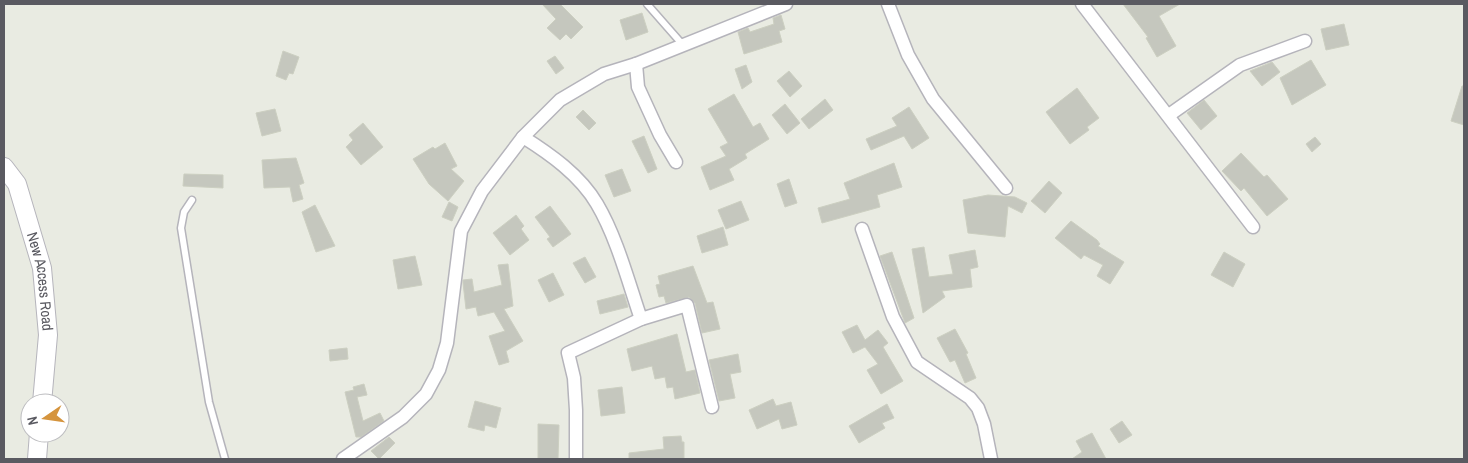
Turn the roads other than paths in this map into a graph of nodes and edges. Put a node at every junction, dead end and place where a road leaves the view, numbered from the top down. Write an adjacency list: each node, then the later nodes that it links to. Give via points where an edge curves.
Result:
1 (647, 4): 6 (lane)
2 (786, 4): 6 (street)
3 (888, 4): 12 (street, via 908,54 933,100)
4 (1082, 4): 8 (street)
5 (1305, 41): 8 (street, via 1240,65)
6 (683, 45): 7 (street)
7 (636, 64): 9 (street, via 604,74 560,100); 10 (street, via 638,87 660,136)
8 (1169, 115): 14 (street)
9 (523, 137): 16 (street, via 552,156 584,186 596,203 608,227); 22 (street, via 482,191 461,231 447,342 439,370 426,394 403,417)
10 (676, 162)
11 (4, 167): 17 (main road, New Access Road, via 17,184 42,268 48,335)
12 (1006, 188)
13 (192, 200): 21 (lane, via 184,212 181,228 209,402)
14 (1253, 227)
15 (862, 229): 24 (street, via 893,317 917,362 970,398 978,408)
16 (641, 319): 18 (street, via 687,305); 23 (street, via 568,353 576,410)
17 (43, 393)
18 (712, 407)
19 (38, 443): 20 (main road)
20 (37, 459)
21 (224, 459)
22 (343, 459)
23 (576, 459)
24 (991, 459)

